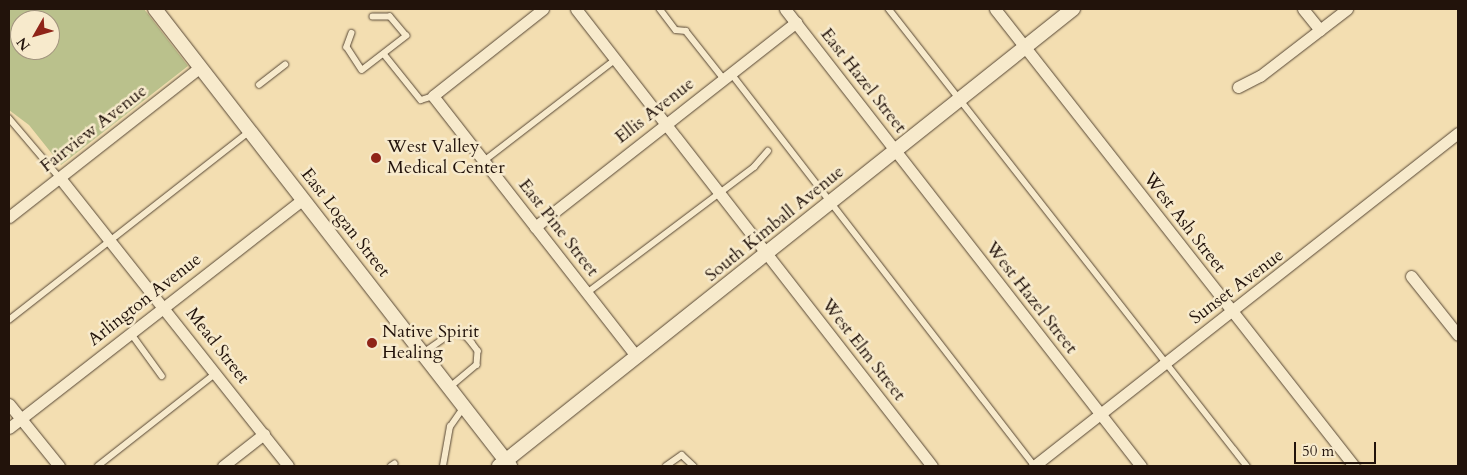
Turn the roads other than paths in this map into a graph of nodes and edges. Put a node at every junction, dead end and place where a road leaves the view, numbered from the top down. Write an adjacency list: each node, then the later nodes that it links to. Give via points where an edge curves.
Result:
1 (543, 9): 23 (street)
2 (576, 9): 17 (street, West Elm Street)
3 (660, 9): 20 (lane, via 676,30 686,31)
4 (785, 9): 12 (street, East Hazel Street)
5 (889, 9): 24 (lane)
6 (995, 9): 15 (street, West Ash Street)
7 (1072, 9): 15 (street, South Kimball Avenue)
8 (1303, 9): 13 (street)
9 (1347, 9): 13 (street)
10 (158, 10): 19 (street, East Logan Street)
11 (373, 17): 16 (lane, via 390,17 406,36)
12 (796, 22): 20 (street, Ellis Avenue); 30 (street, East Hazel Street)
13 (1320, 30): 22 (street, via 1260,76)
14 (352, 33): 16 (lane, via 347,47 362,70)
15 (1025, 47): 24 (street, South Kimball Avenue); 43 (street, West Ash Street)
16 (384, 54): 23 (lane, via 421,100)
17 (616, 59): 26 (street, West Elm Street); 31 (lane)
18 (286, 65): 21 (lane)
19 (200, 67): 27 (street, East Logan Street); 32 (street, Fairview Avenue)
20 (727, 76): 26 (street, Ellis Avenue); 35 (lane)
21 (260, 85)
22 (1238, 87)
23 (433, 96): 31 (street, East Pine Street)
24 (960, 99): 30 (street, South Kimball Avenue); 49 (lane)
25 (9, 118): 32 (lane)
26 (666, 124): 33 (street, West Elm Street); 37 (street, Ellis Avenue)
27 (250, 131): 34 (street, East Logan Street); 38 (lane)
28 (1458, 133): 43 (street, Sunset Avenue)
29 (768, 150): 33 (lane, via 754,167)
30 (895, 152): 35 (street, South Kimball Avenue); 55 (street, West Hazel Street)
31 (484, 161): 37 (street, East Pine Street)
32 (60, 178): 36 (street, Fairview Avenue); 38 (street, Mead Street)
33 (719, 192): 39 (street, West Elm Street); 41 (lane)
34 (303, 199): 42 (street, Arlington Avenue); 47 (street, East Logan Street)
35 (830, 204): 39 (street, South Kimball Avenue); 68 (lane)
36 (9, 217)
37 (535, 227): 41 (street, East Pine Street)
38 (111, 240): 42 (street, Mead Street); 44 (lane)
39 (766, 254): 48 (street, South Kimball Avenue); 67 (street, West Elm Street)
40 (1412, 276): 46 (street)
41 (587, 293): 48 (street, East Pine Street)
42 (164, 307): 45 (street, Arlington Avenue); 50 (street, Mead Street)
43 (1232, 312): 49 (street, Sunset Avenue); 71 (street, West Ash Street)
44 (9, 320)
45 (131, 333): 51 (lane); 56 (street, Arlington Avenue)
46 (1458, 335)
47 (423, 353): 52 (street, East Logan Street); 52 (lane, via 452,333 466,336 472,343 478,352 477,365)
48 (637, 357): 59 (street, South Kimball Avenue)
49 (1165, 363): 55 (street, Sunset Avenue); 70 (lane)
50 (216, 373): 58 (street, Mead Street); 61 (lane)
51 (162, 376)
52 (450, 388): 54 (street, East Logan Street)
53 (9, 404): 56 (street)
54 (464, 407): 59 (street, East Logan Street); 64 (lane, via 450,427)
55 (1101, 414): 68 (street, Sunset Avenue); 69 (street, West Hazel Street)
56 (21, 419): 57 (street, Arlington Avenue); 60 (street)
57 (9, 428)
58 (264, 434): 62 (street); 63 (street, Mead Street)
59 (505, 464)
60 (59, 466)
61 (98, 466)
62 (223, 466)
63 (288, 466)
64 (443, 466)
65 (666, 466): 66 (lane, via 682,455)
66 (694, 466)
67 (932, 466)
68 (1035, 466)
69 (1141, 466)
70 (1247, 466)
71 (1354, 466)

